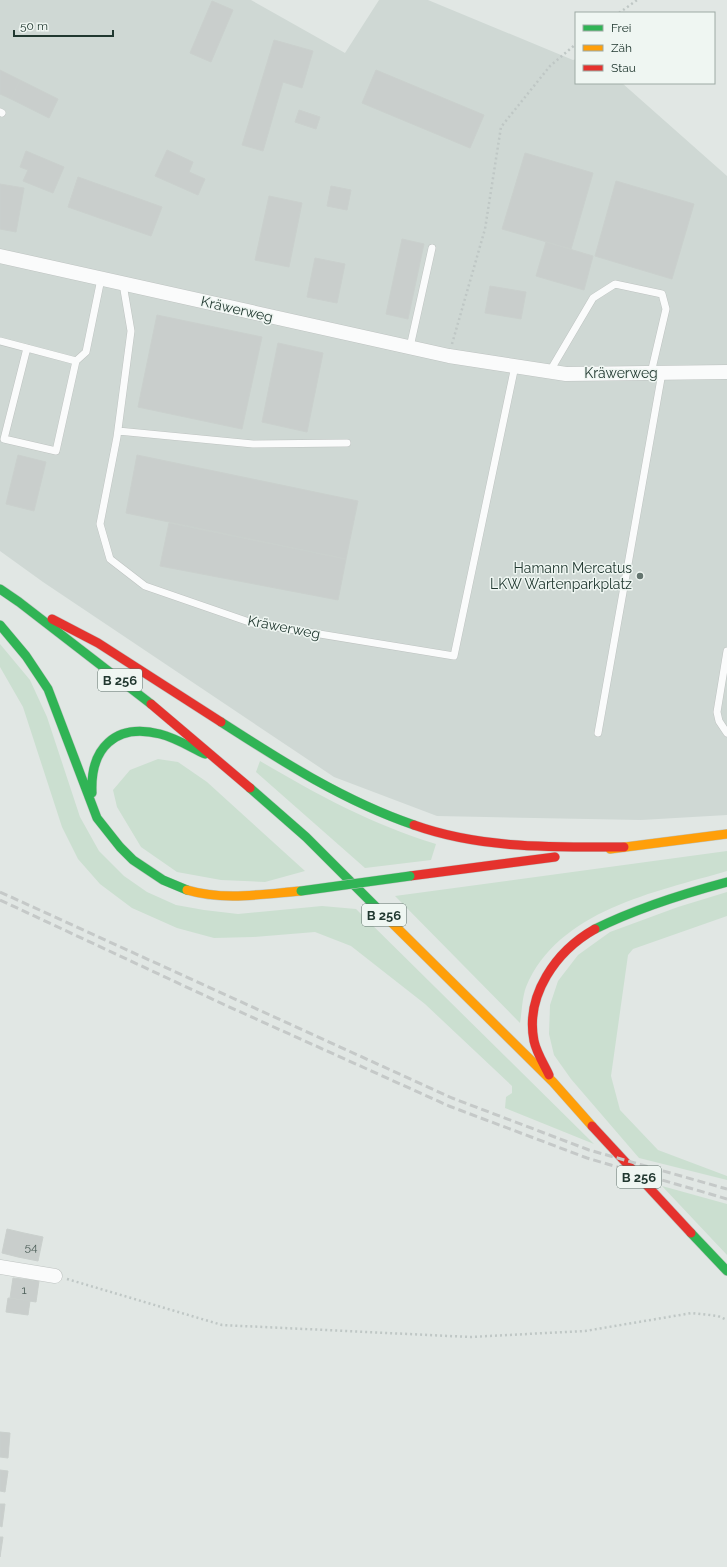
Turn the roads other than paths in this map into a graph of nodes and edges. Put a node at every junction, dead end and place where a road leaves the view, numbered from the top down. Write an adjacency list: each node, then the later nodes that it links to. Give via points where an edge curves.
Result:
1 (432, 248): 6 (lane)
2 (0, 256): 3 (street, Kräwerweg)
3 (101, 279): 4 (street, Kräwerweg); 8 (lane, via 86,352)
4 (123, 284): 6 (street, Kräwerweg); 13 (lane, Kräwerweg, via 131,331)
5 (0, 341): 7 (lane)
6 (410, 347): 9 (street, Kräwerweg)
7 (27, 348): 8 (lane); 8 (lane, via 4,439 56,451)
8 (76, 360)
9 (515, 366): 10 (street, Kräwerweg); 13 (lane, Kräwerweg, via 454,656 252,623 145,586 110,559 100,524)
10 (550, 371): 12 (street, Kräwerweg, via 566,374); 12 (lane, via 594,298 615,284 662,294 666,309)
11 (727, 372): 12 (street, Kräwerweg)
12 (657, 373): 19 (lane)
13 (118, 431): 14 (lane, via 253,444)
14 (347, 443)
15 (0, 589): 16 (main road, B 256)
16 (19, 602): 21 (main road, B 256, via 138,693); 24 (main road, via 98,643 305,776 398,821 428,831 494,844)
17 (0, 625): 22 (main road, via 25,652 48,689)
18 (727, 651): 20 (lane, via 716,712)
19 (598, 733)
20 (727, 733)
21 (219, 761): 22 (main road, via 161,734 141,731 120,735 102,749 91,769 90,782); 26 (main road, B 256, via 306,837)
22 (97, 818): 24 (main road, bridge, via 108,834 140,866 182,889 215,896 301,891)
23 (727, 834): 24 (main road)
24 (624, 847)
25 (727, 882): 26 (main road, via 675,897 603,926 573,944 553,964 538,991 533,1022 538,1054)
26 (553, 1082): 28 (main road, B 256)
27 (0, 1267): 29 (street)
28 (727, 1271)
29 (55, 1276)

